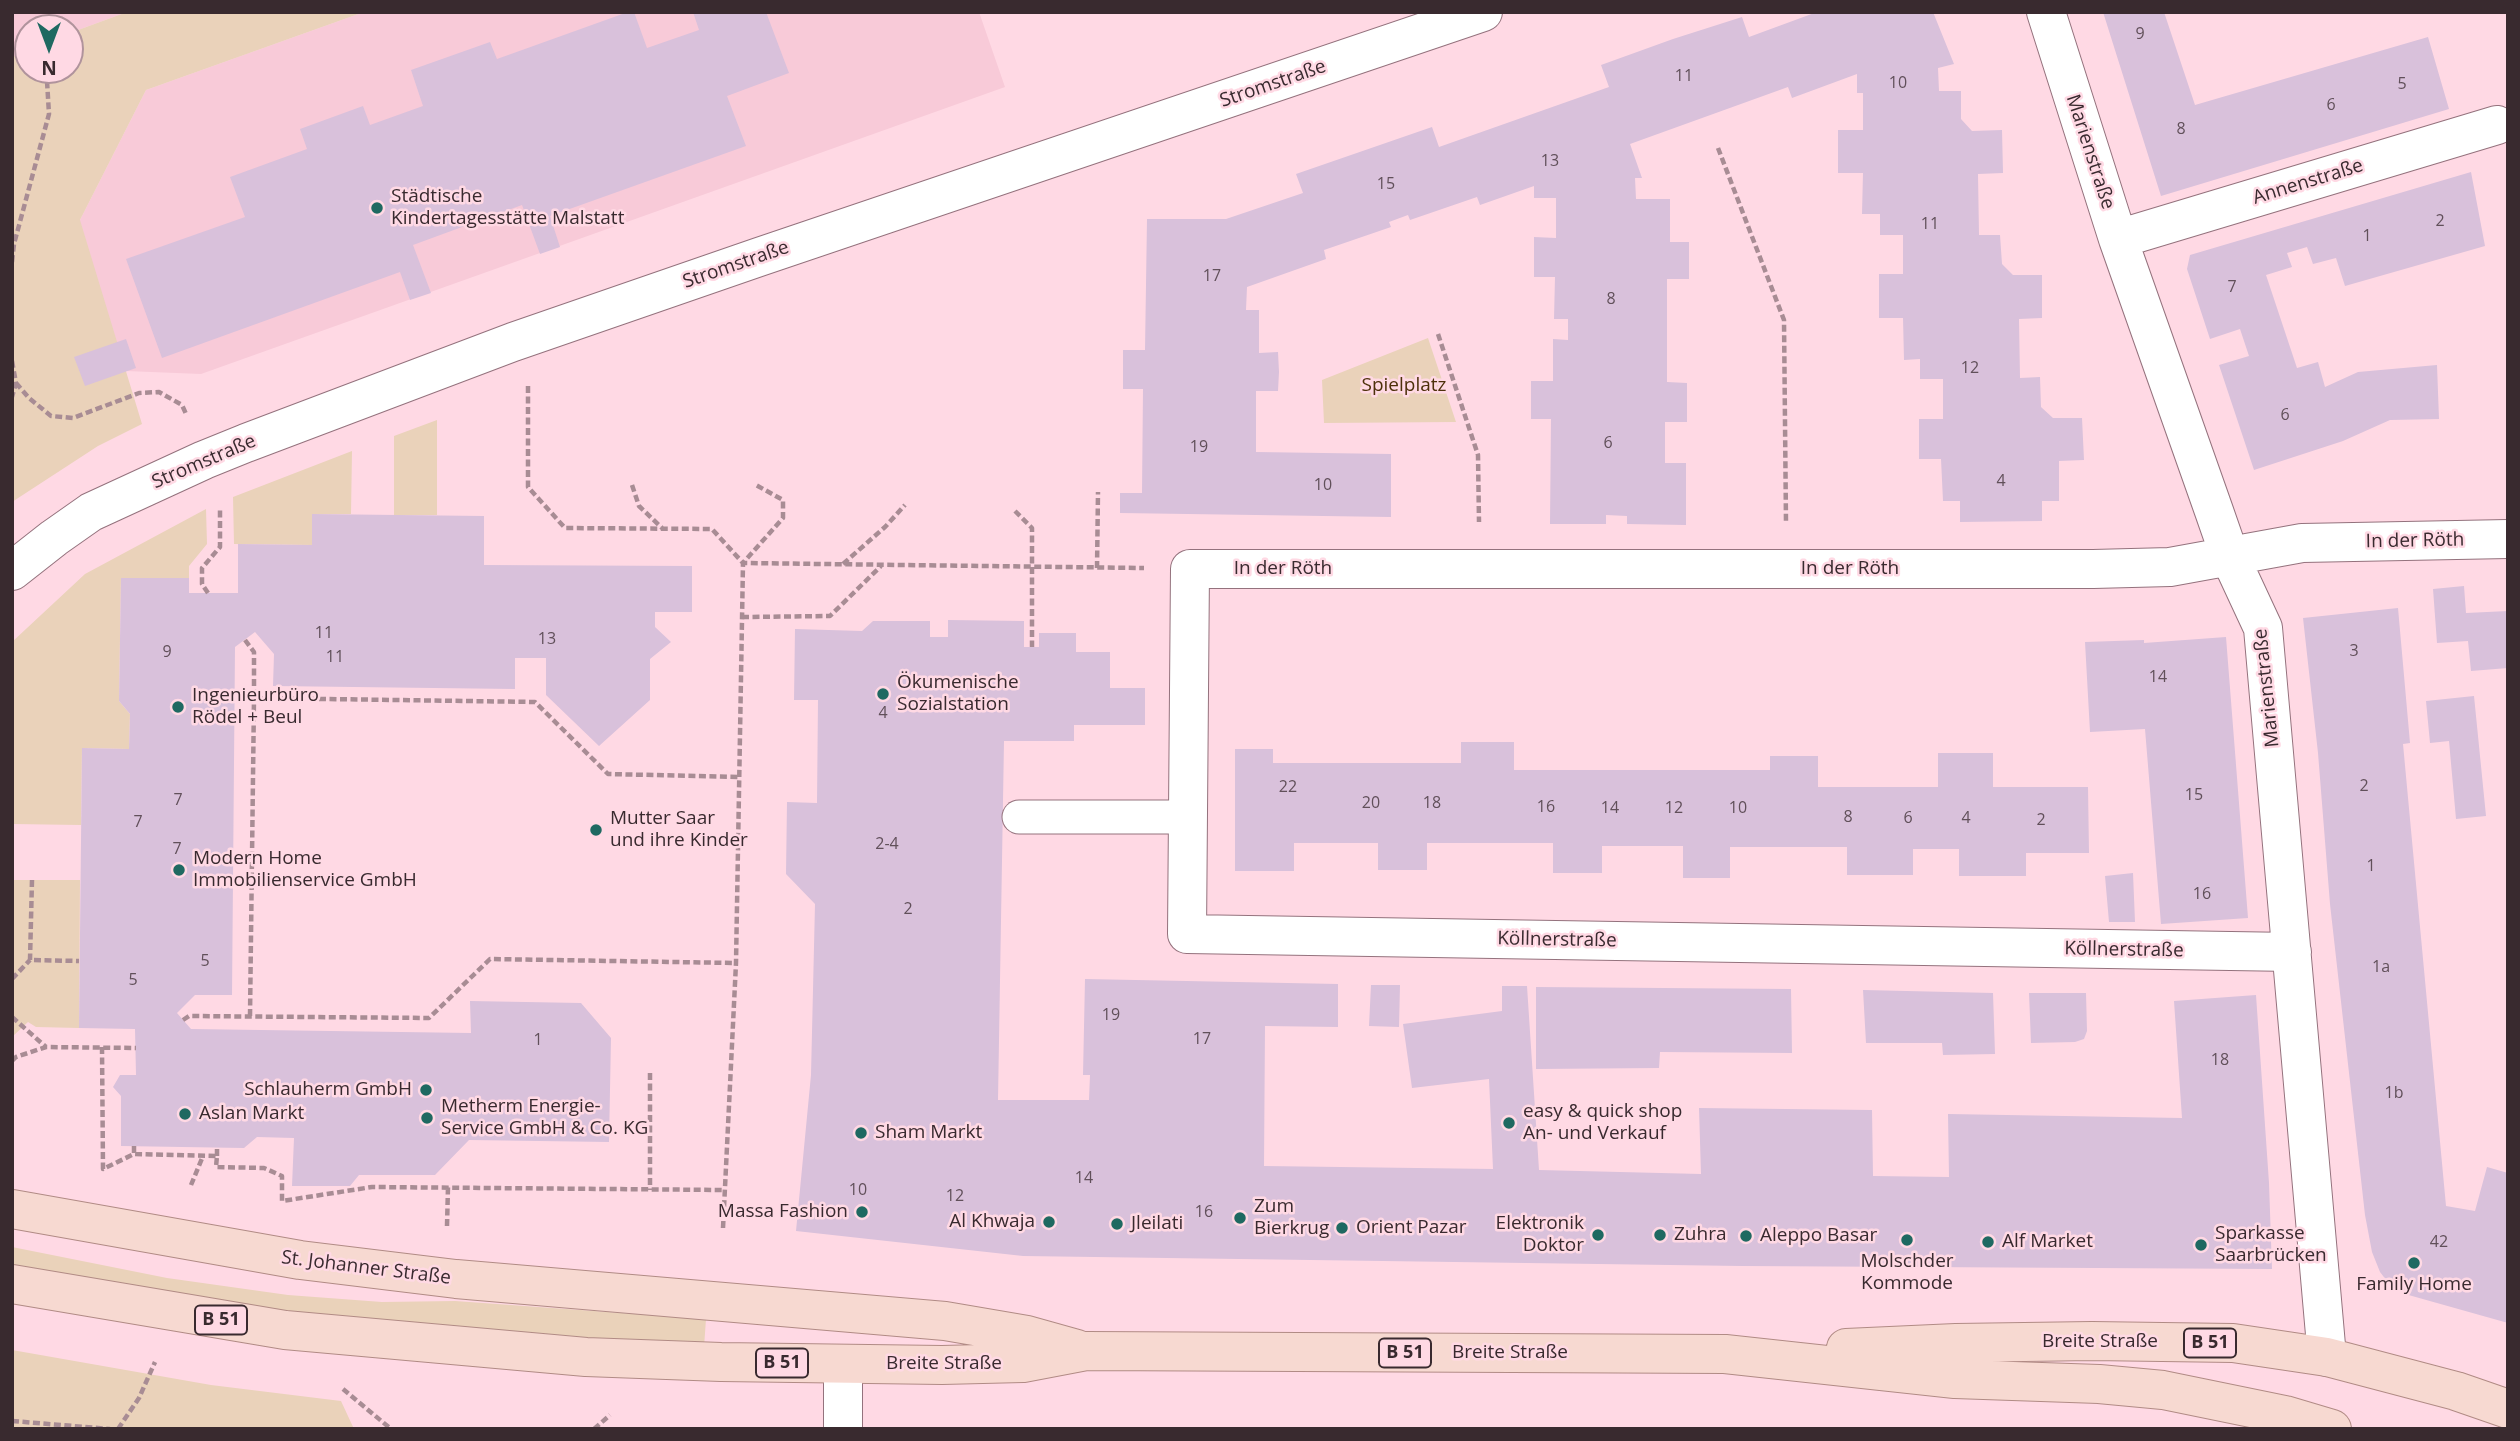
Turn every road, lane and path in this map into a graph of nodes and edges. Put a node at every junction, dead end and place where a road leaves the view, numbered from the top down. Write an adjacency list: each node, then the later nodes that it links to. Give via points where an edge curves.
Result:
1 (1483, 12): 31 (street, Stromstraße, via 513,342 259,438 91,512)
2 (2046, 12): 6 (street, Marienstraße)
3 (47, 84): 7 (path, via 49,114)
4 (2497, 125): 6 (street, Annenstraße)
5 (1718, 148): 30 (path, via 1784,320)
6 (2118, 239): 22 (street, Marienstraße)
7 (12, 262)
8 (1438, 334): 29 (path, via 1478,455)
9 (12, 361): 10 (path)
10 (16, 383): 12 (path); 13 (path, via 51,416 73,418 139,393 159,392 182,405)
11 (528, 385): 20 (path, via 528,487 565,528)
12 (12, 397)
13 (190, 423)
14 (632, 485): 20 (path, via 639,506)
15 (757, 485): 23 (path, via 783,500 783,518)
16 (1098, 492): 27 (path)
17 (220, 502): 32 (path, via 220,547 202,568 202,584)
18 (905, 505): 24 (path)
19 (1015, 512): 26 (path, via 1032,528)
20 (663, 529): 23 (path, via 712,529)
21 (2508, 539): 22 (street, In der Röth, via 2302,543)
22 (2230, 557): 30 (street, In der Röth, via 2170,567); 41 (street, Marienstraße, via 2263,628)
23 (743, 563): 24 (path); 33 (path)
24 (843, 564): 25 (path)
25 (881, 565): 26 (path); 33 (path, via 830,616)
26 (1032, 567): 27 (path); 35 (path)
27 (1097, 568): 28 (path)
28 (1189, 569): 29 (street, In der Röth); 39 (street, Köllnerstraße)
29 (1480, 569): 30 (street, In der Röth)
30 (1786, 569)
31 (12, 571)
32 (208, 593)
33 (742, 617): 37 (path)
34 (245, 640): 36 (path, via 254,652)
35 (1032, 647)
36 (254, 698): 37 (path, via 535,702 608,774); 46 (path)
37 (740, 777): 44 (path)
38 (1018, 817): 39 (lane)
39 (1186, 817): 41 (street, Köllnerstraße, via 1187,934)
40 (32, 880): 42 (path)
41 (2292, 952): 71 (street, Marienstraße)
42 (30, 960): 43 (path); 45 (path)
43 (79, 961)
44 (736, 963): 46 (path, via 490,959 429,1018); 62 (path)
45 (12, 979)
46 (250, 1016): 48 (path, via 189,1016)
47 (12, 1017): 49 (path)
48 (183, 1020)
49 (46, 1047): 50 (path); 52 (path)
50 (102, 1047): 51 (path); 56 (path, via 103,1169)
51 (136, 1048)
52 (12, 1061)
53 (650, 1073): 61 (path)
54 (134, 1146): 56 (path)
55 (217, 1147): 58 (path)
56 (134, 1154): 57 (path)
57 (203, 1156): 58 (path); 59 (path)
58 (217, 1156): 60 (path, via 216,1167 264,1168 282,1177 282,1201 372,1187)
59 (191, 1185)
60 (448, 1187): 61 (path); 64 (path)
61 (650, 1190): 62 (path)
62 (725, 1190): 65 (path)
63 (12, 1209): 67 (main road, St. Johanner Straße / B 51, via 300,1260)
64 (447, 1226)
65 (723, 1228)
66 (12, 1284): 73 (main road, Breite Straße / B 51, via 285,1330 586,1357)
67 (723, 1304): 68 (main road, Breite Straße / B 51)
68 (846, 1313): 69 (main road, Breite Straße / B 51, via 945,1321); 73 (main road)
69 (1086, 1351): 70 (main road, Breite Straße / B 51); 73 (main road, Breite Straße / B 51, via 1023,1363)
70 (1725, 1354): 71 (main road, Breite Straße / B 51, via 2092,1341 2232,1343); 83 (main road, Breite Straße / B 51, via 1955,1379 2163,1390)
71 (2327, 1357): 75 (main road, Breite Straße / B 51)
72 (155, 1362): 79 (path)
73 (843, 1364): 82 (street)
74 (343, 1389): 80 (path)
75 (2508, 1409)
76 (610, 1415): 81 (path)
77 (12, 1421): 78 (path)
78 (110, 1429)
79 (118, 1429)
80 (391, 1429)
81 (594, 1429)
82 (844, 1429)
83 (2332, 1429)

